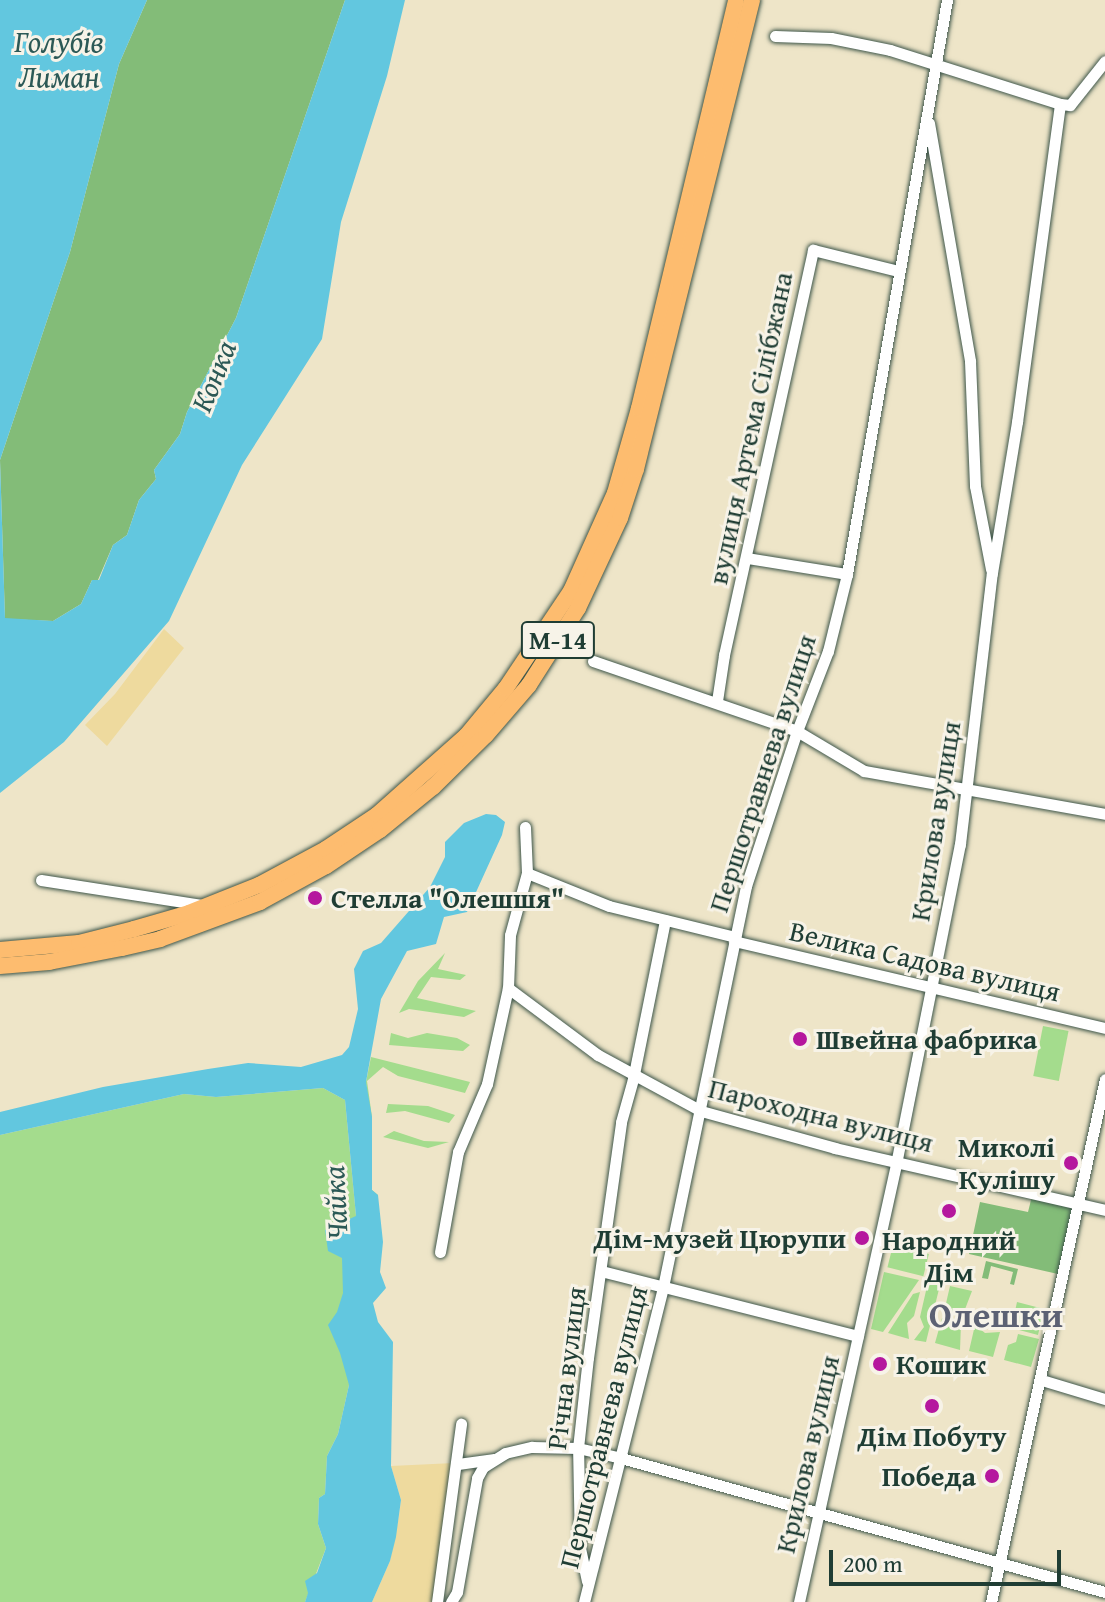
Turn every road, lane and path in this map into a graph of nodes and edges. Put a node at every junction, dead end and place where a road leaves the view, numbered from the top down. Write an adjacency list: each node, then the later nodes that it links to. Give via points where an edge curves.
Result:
1 (727, 0): 6 (highway)
2 (736, 0): 6 (highway, М-14)
3 (752, 0): 29 (highway, М-14, via 636,469 620,518 578,608 529,685 422,796 326,866 260,902 160,939 49,962)
4 (947, 0): 8 (street, Першотравнева вулиця)
5 (775, 36): 8 (street, via 831,38)
6 (721, 56): 25 (highway, М-14, via 639,408 615,493 571,591 506,688 424,775 326,849)
7 (1105, 61): 9 (street, via 1070,105)
8 (936, 62): 9 (street); 10 (street, Першотравнева вулиця)
9 (1060, 104): 12 (street, Крилова вулиця)
10 (928, 119): 11 (street, Першотравнева вулиця); 13 (street, via 970,361)
11 (898, 271): 14 (street, вулиця Артема Сілібжана, via 813,250); 16 (street, Першотравнева вулиця)
12 (1002, 516): 13 (street); 15 (street, Крилова вулиця)
13 (979, 520): 15 (street)
14 (747, 558): 16 (street); 18 (street, вулиця Артема Сілібжана)
15 (992, 573): 20 (street, Крилова вулиця)
16 (847, 574): 19 (street, Першотравнева вулиця, via 828,651)
17 (593, 661): 18 (street)
18 (717, 701): 19 (street)
19 (797, 731): 20 (street, via 864,771); 27 (street, Першотравнева вулиця, via 746,886)
20 (968, 792): 21 (street); 30 (street, Крилова вулиця)
21 (1105, 814)
22 (525, 827): 23 (street)
23 (527, 873): 26 (street, Велика Садова вулиця, via 609,906); 31 (street, via 510,935)
24 (41, 880): 25 (street)
25 (207, 906): 28 (highway, М-14, via 79,943)
26 (665, 920): 27 (street, Велика Садова вулиця); 33 (street, Річна вулиця)
27 (735, 939): 30 (street, Велика Садова вулиця); 35 (street, Першотравнева вулиця)
28 (0, 950)
29 (0, 966)
30 (931, 985): 32 (street, Велика Садова вулиця); 36 (street, Крилова вулиця)
31 (508, 988): 33 (street, Пароходна вулиця); 39 (street, via 487,1084 458,1152)
32 (1105, 1028)
33 (634, 1077): 35 (street, Пароходна вулиця); 40 (street, Річна вулиця, via 621,1122)
34 (1105, 1079): 37 (street)
35 (701, 1111): 36 (street, Пароходна вулиця); 41 (street, Першотравнева вулиця)
36 (897, 1161): 37 (street, Пароходна вулиця); 42 (street, Крилова вулиця)
37 (1079, 1203): 38 (street, Пароходна вулиця); 43 (street)
38 (1105, 1210)
39 (440, 1252)
40 (601, 1271): 41 (street); 46 (street, Річна вулиця)
41 (663, 1287): 42 (street); 47 (street, Першотравнева вулиця)
42 (858, 1336): 50 (street, Крилова вулиця)
43 (1042, 1380): 44 (street); 51 (street)
44 (1105, 1399)
45 (461, 1424): 49 (street)
46 (578, 1448): 47 (street); 48 (street, via 517,1449); 52 (street, Річна вулиця, via 580,1548)
47 (621, 1458): 50 (street); 52 (street, Першотравнева вулиця)
48 (493, 1459): 49 (street); 55 (street, via 477,1478)
49 (458, 1464): 54 (street)
50 (819, 1510): 51 (street); 57 (street, Крилова вулиця)
51 (1001, 1562): 53 (street); 58 (street)
52 (588, 1586): 56 (street, Першотравнева вулиця)
53 (1105, 1592)
54 (437, 1602)
55 (451, 1602)
56 (584, 1602)
57 (799, 1602)
58 (991, 1602)

